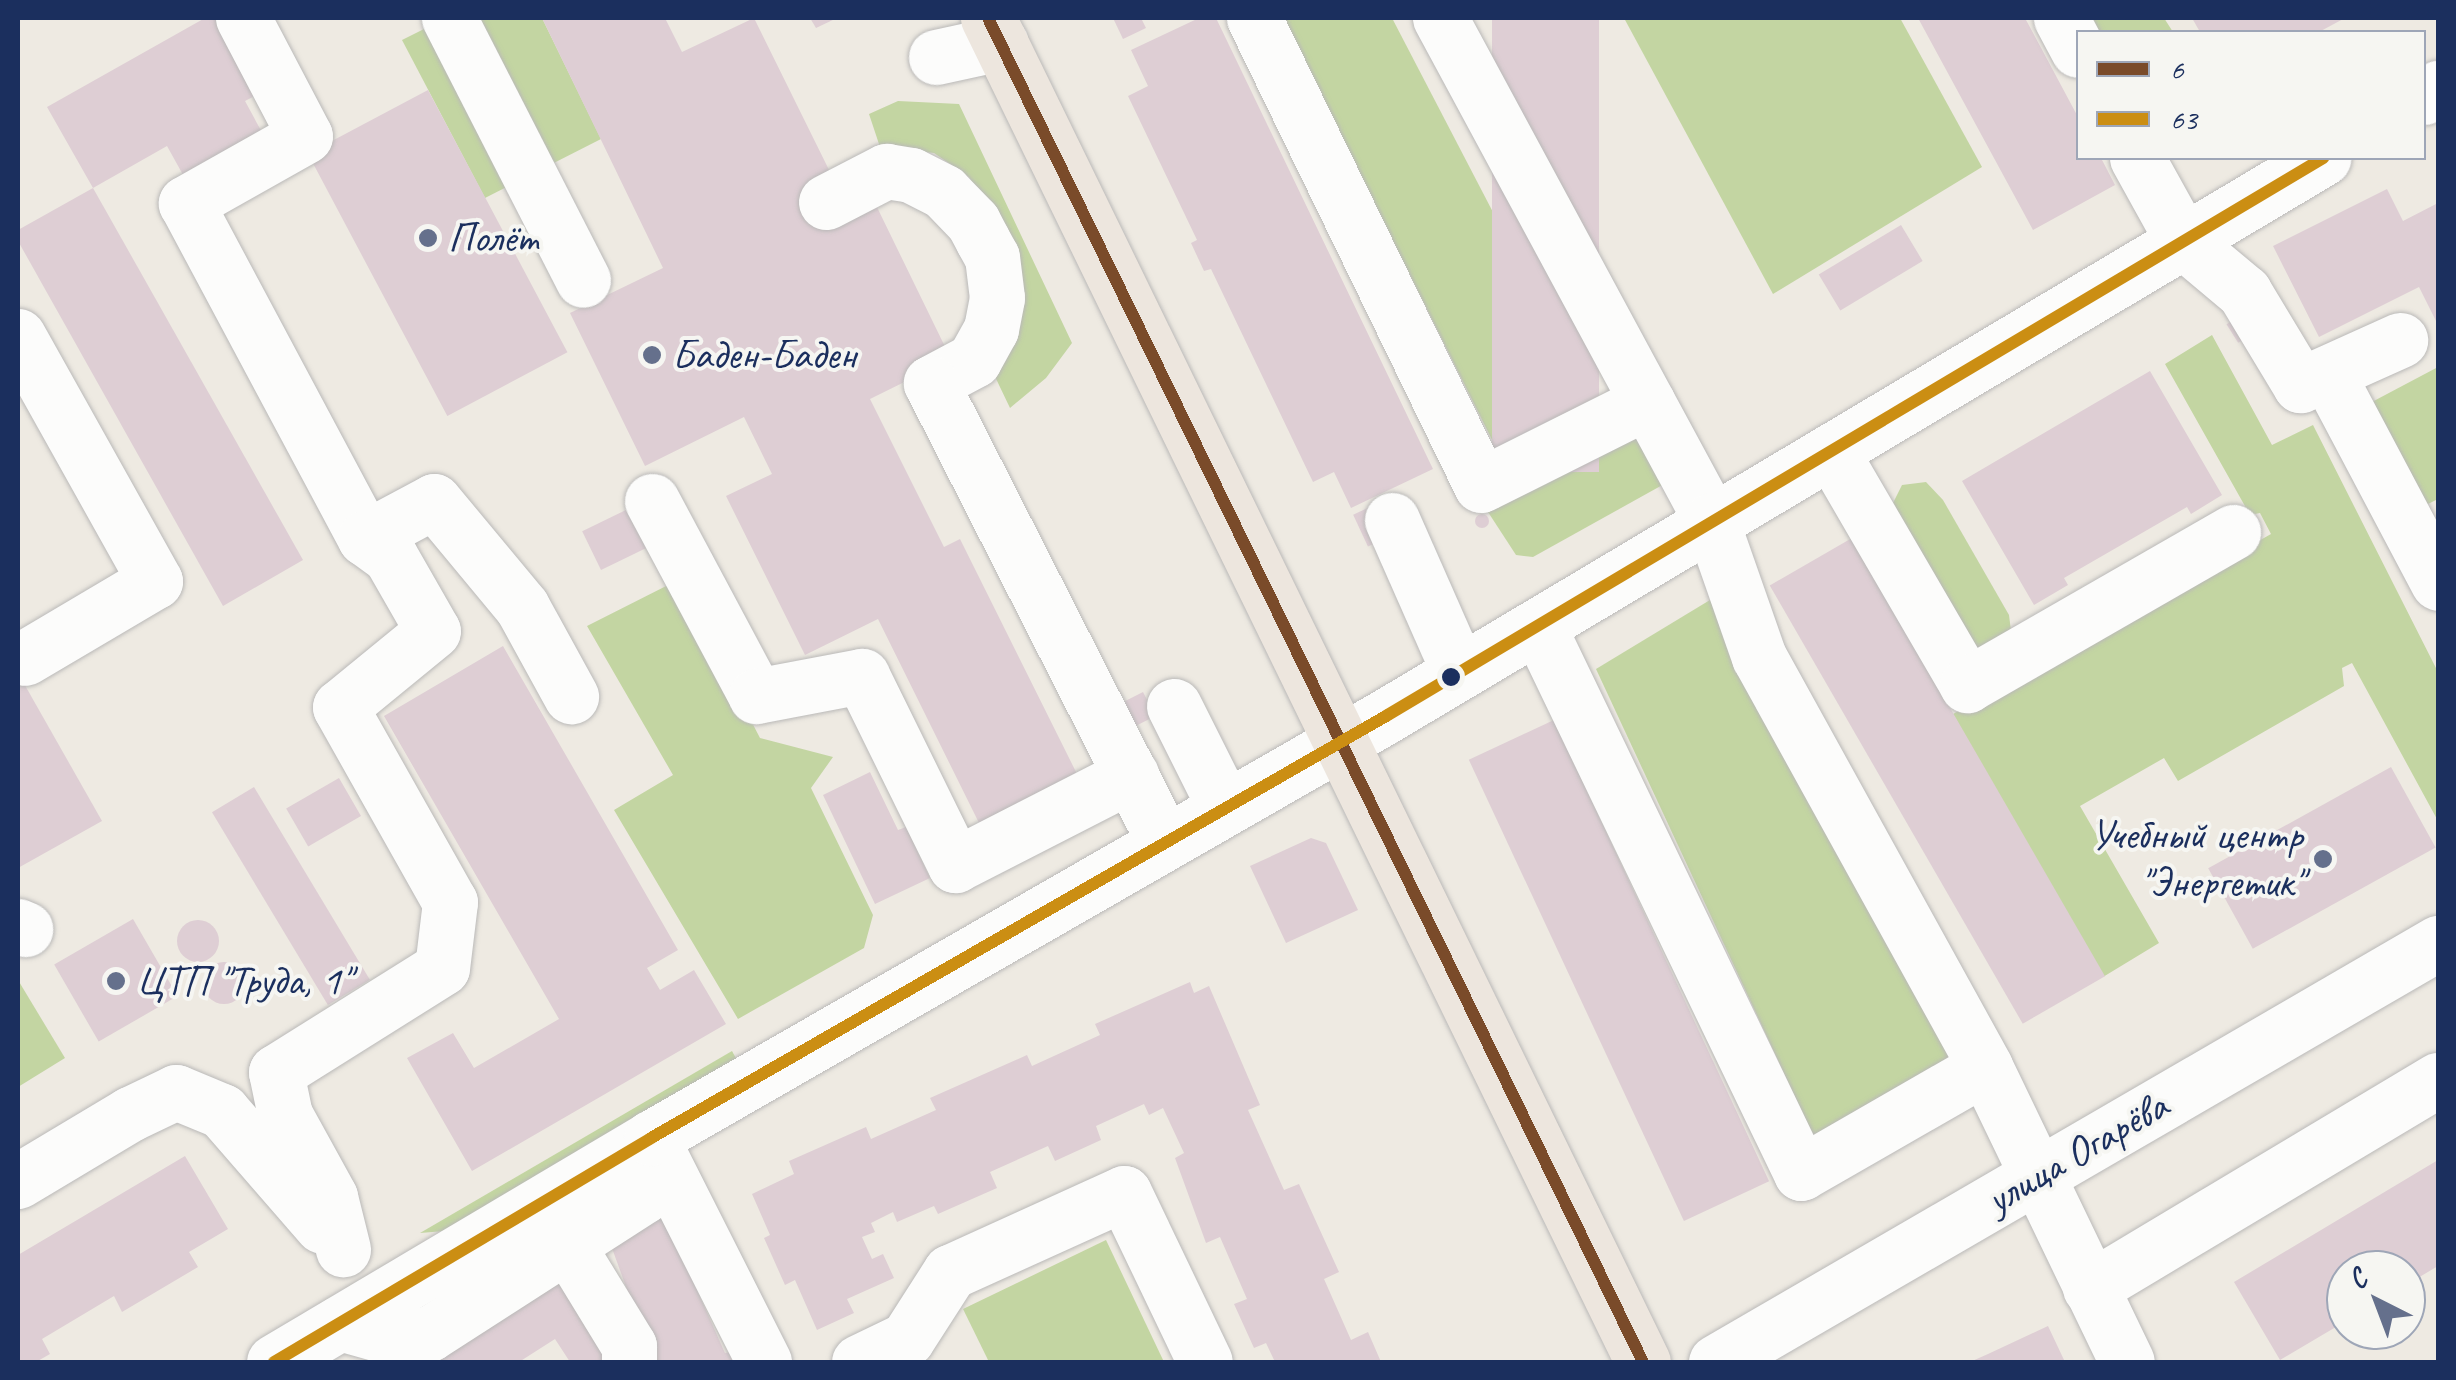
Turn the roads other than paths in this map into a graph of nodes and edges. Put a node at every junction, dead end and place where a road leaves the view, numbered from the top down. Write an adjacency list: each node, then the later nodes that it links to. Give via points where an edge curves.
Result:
1 (449, 18): 13 (street)
2 (1254, 18): 17 (street, via 1481,485)
3 (1440, 18): 17 (street)
4 (2061, 18): 7 (street)
5 (255, 22): 24 (street, via 305,136 186,203)
6 (991, 24): 8 (street); 31 (main road)
7 (2076, 46)
8 (936, 57)
9 (2138, 160): 12 (street)
10 (2319, 160): 12 (street)
11 (826, 202): 32 (street, via 886,171 911,175 944,192 992,258 997,298 991,330 974,360 931,383)
12 (2183, 241): 16 (street, via 2244,292 2300,385); 18 (street)
13 (583, 280)
14 (18, 336): 27 (street, via 155,581)
15 (2400, 340): 16 (street)
16 (2328, 375): 22 (street)
17 (1647, 402): 21 (street)
18 (1831, 451): 21 (street); 23 (street, via 1968,685)
19 (652, 501): 35 (street, via 756,696 862,676)
20 (1392, 520): 28 (street)
21 (1711, 520): 26 (street); 38 (street, via 1759,657)
22 (2425, 526): 25 (street)
23 (2234, 532)
24 (365, 538): 29 (street, via 434,501 522,607); 44 (street, via 390,556 433,631 340,706 450,902 442,968 276,1072 285,1115 330,1197)
25 (2438, 583)
26 (1538, 626): 28 (street); 38 (street, via 1800,1173)
27 (25, 658)
28 (1460, 672): 31 (street)
29 (571, 696)
30 (1174, 706): 33 (street)
31 (1342, 740): 33 (street); 52 (main road)
32 (1132, 775): 34 (street); 35 (street)
33 (1224, 806): 34 (street)
34 (1164, 841): 36 (street)
35 (955, 865): 36 (street)
36 (992, 941): 40 (street)
37 (2438, 943): 41 (street, улица Огарёва)
38 (1986, 1068): 41 (street)
39 (2438, 1080): 45 (street)
40 (651, 1138): 43 (street, via 643,1196); 46 (street); 49 (street)
41 (2038, 1176): 45 (street); 53 (street, улица Огарёва)
42 (18, 1181): 44 (street, via 176,1092 222,1112)
43 (569, 1248): 46 (street, via 429,1334 386,1336); 48 (street, via 630,1346)
44 (343, 1249): 46 (street)
45 (2090, 1288): 54 (street)
46 (357, 1313): 47 (street)
47 (274, 1362)
48 (629, 1362)
49 (764, 1362)
50 (859, 1362): 51 (street, via 907,1339 950,1272 1124,1192)
51 (1205, 1362)
52 (1643, 1362)
53 (1716, 1362)
54 (2127, 1362)

